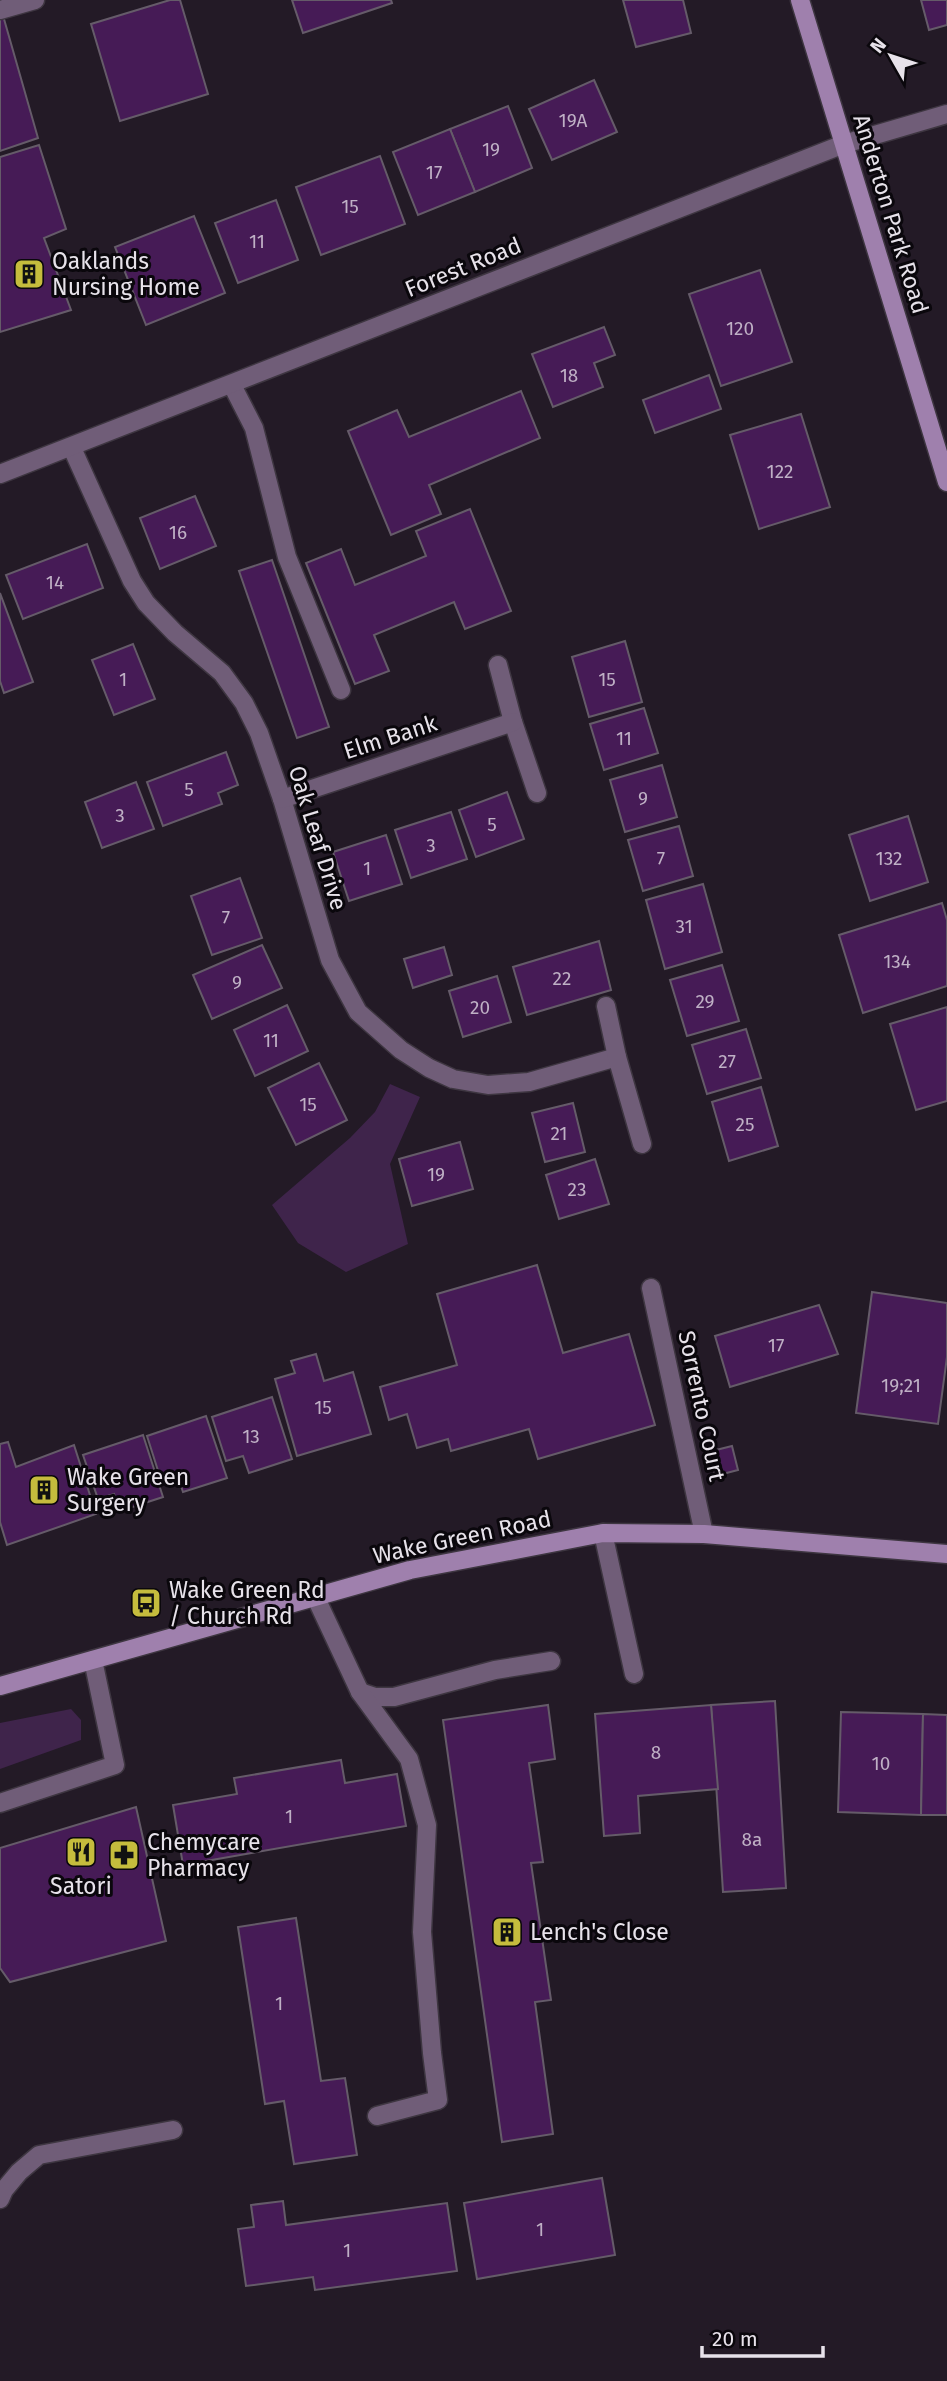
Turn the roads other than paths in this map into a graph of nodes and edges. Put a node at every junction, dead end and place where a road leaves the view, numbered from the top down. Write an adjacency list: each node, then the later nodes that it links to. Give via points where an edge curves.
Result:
1 (35, 0): 3 (street)
2 (800, 0): 5 (main road, Anderton Park Road)
3 (0, 10)
4 (947, 114): 5 (street, Forest Road)
5 (844, 144): 6 (street, Forest Road); 9 (main road, Anderton Park Road)
6 (232, 385): 7 (street, Forest Road); 11 (street, via 254,428 287,557)
7 (72, 448): 8 (street, Forest Road); 14 (street, Oak Leaf Drive, via 132,581 146,603 222,673 244,703)
8 (0, 474)
9 (947, 482)
10 (498, 665): 12 (street)
11 (341, 690)
12 (513, 722): 13 (street); 14 (street, Elm Bank)
13 (537, 793)
14 (282, 799): 16 (street, Oak Leaf Drive, via 330,960 358,1012 401,1050 453,1079 488,1085 528,1082)
15 (606, 1006): 16 (street)
16 (617, 1057): 17 (street)
17 (642, 1144)
18 (651, 1288): 20 (street, Sorrento Court)
19 (603, 1533): 20 (main road, Wake Green Road); 22 (main road, Wake Green Road, via 410,1570); 25 (street)
20 (704, 1534): 21 (main road, Wake Green Road)
21 (947, 1554)
22 (315, 1596): 23 (main road, Wake Green Road); 27 (street)
23 (93, 1660): 26 (main road, Wake Green Road); 28 (street, via 115,1765)
24 (551, 1661): 27 (street, via 495,1670 394,1697)
25 (634, 1674)
26 (0, 1686)
27 (360, 1692): 29 (street, via 410,1759 427,1825 422,1932 438,2100)
28 (0, 1803)
29 (377, 2116)
30 (173, 2130): 31 (street, via 39,2155 19,2172)
31 (0, 2199)

